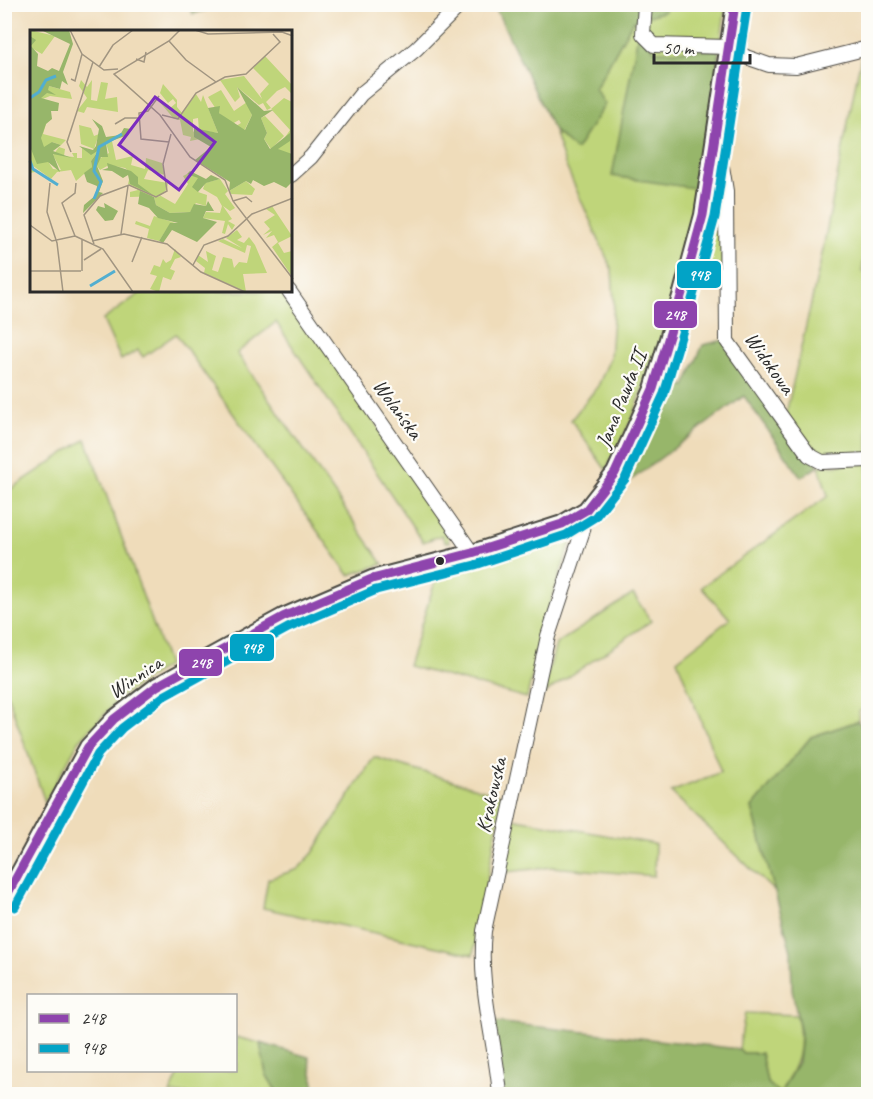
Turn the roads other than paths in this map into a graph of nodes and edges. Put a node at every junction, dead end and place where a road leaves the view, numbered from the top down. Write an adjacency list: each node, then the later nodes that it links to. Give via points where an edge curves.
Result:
1 (461, 4): 7 (street, via 416,49 362,94 311,157)
2 (645, 4): 4 (street, via 643,34 654,45)
3 (735, 4): 4 (street, Jana Pawła II)
4 (729, 47): 5 (street, via 769,65 796,66); 6 (street, Jana Pawła II)
5 (868, 48)
6 (710, 161): 9 (street, Widokowa, via 722,166 726,191 727,341 809,455 822,462); 10 (street, Jana Pawła II, via 703,215 653,389 615,473)
7 (292, 174)
8 (290, 292): 11 (street, Wolańska)
9 (868, 460)
10 (586, 510): 11 (street, Jana Pawła II, via 562,524); 14 (street, Krakowska, via 548,636 484,931 484,991)
11 (472, 553): 12 (street, Jana Pawła II)
12 (372, 579): 13 (street, Winnica, via 283,617 158,686 114,718 88,747)
13 (4, 901)
14 (500, 1095)

